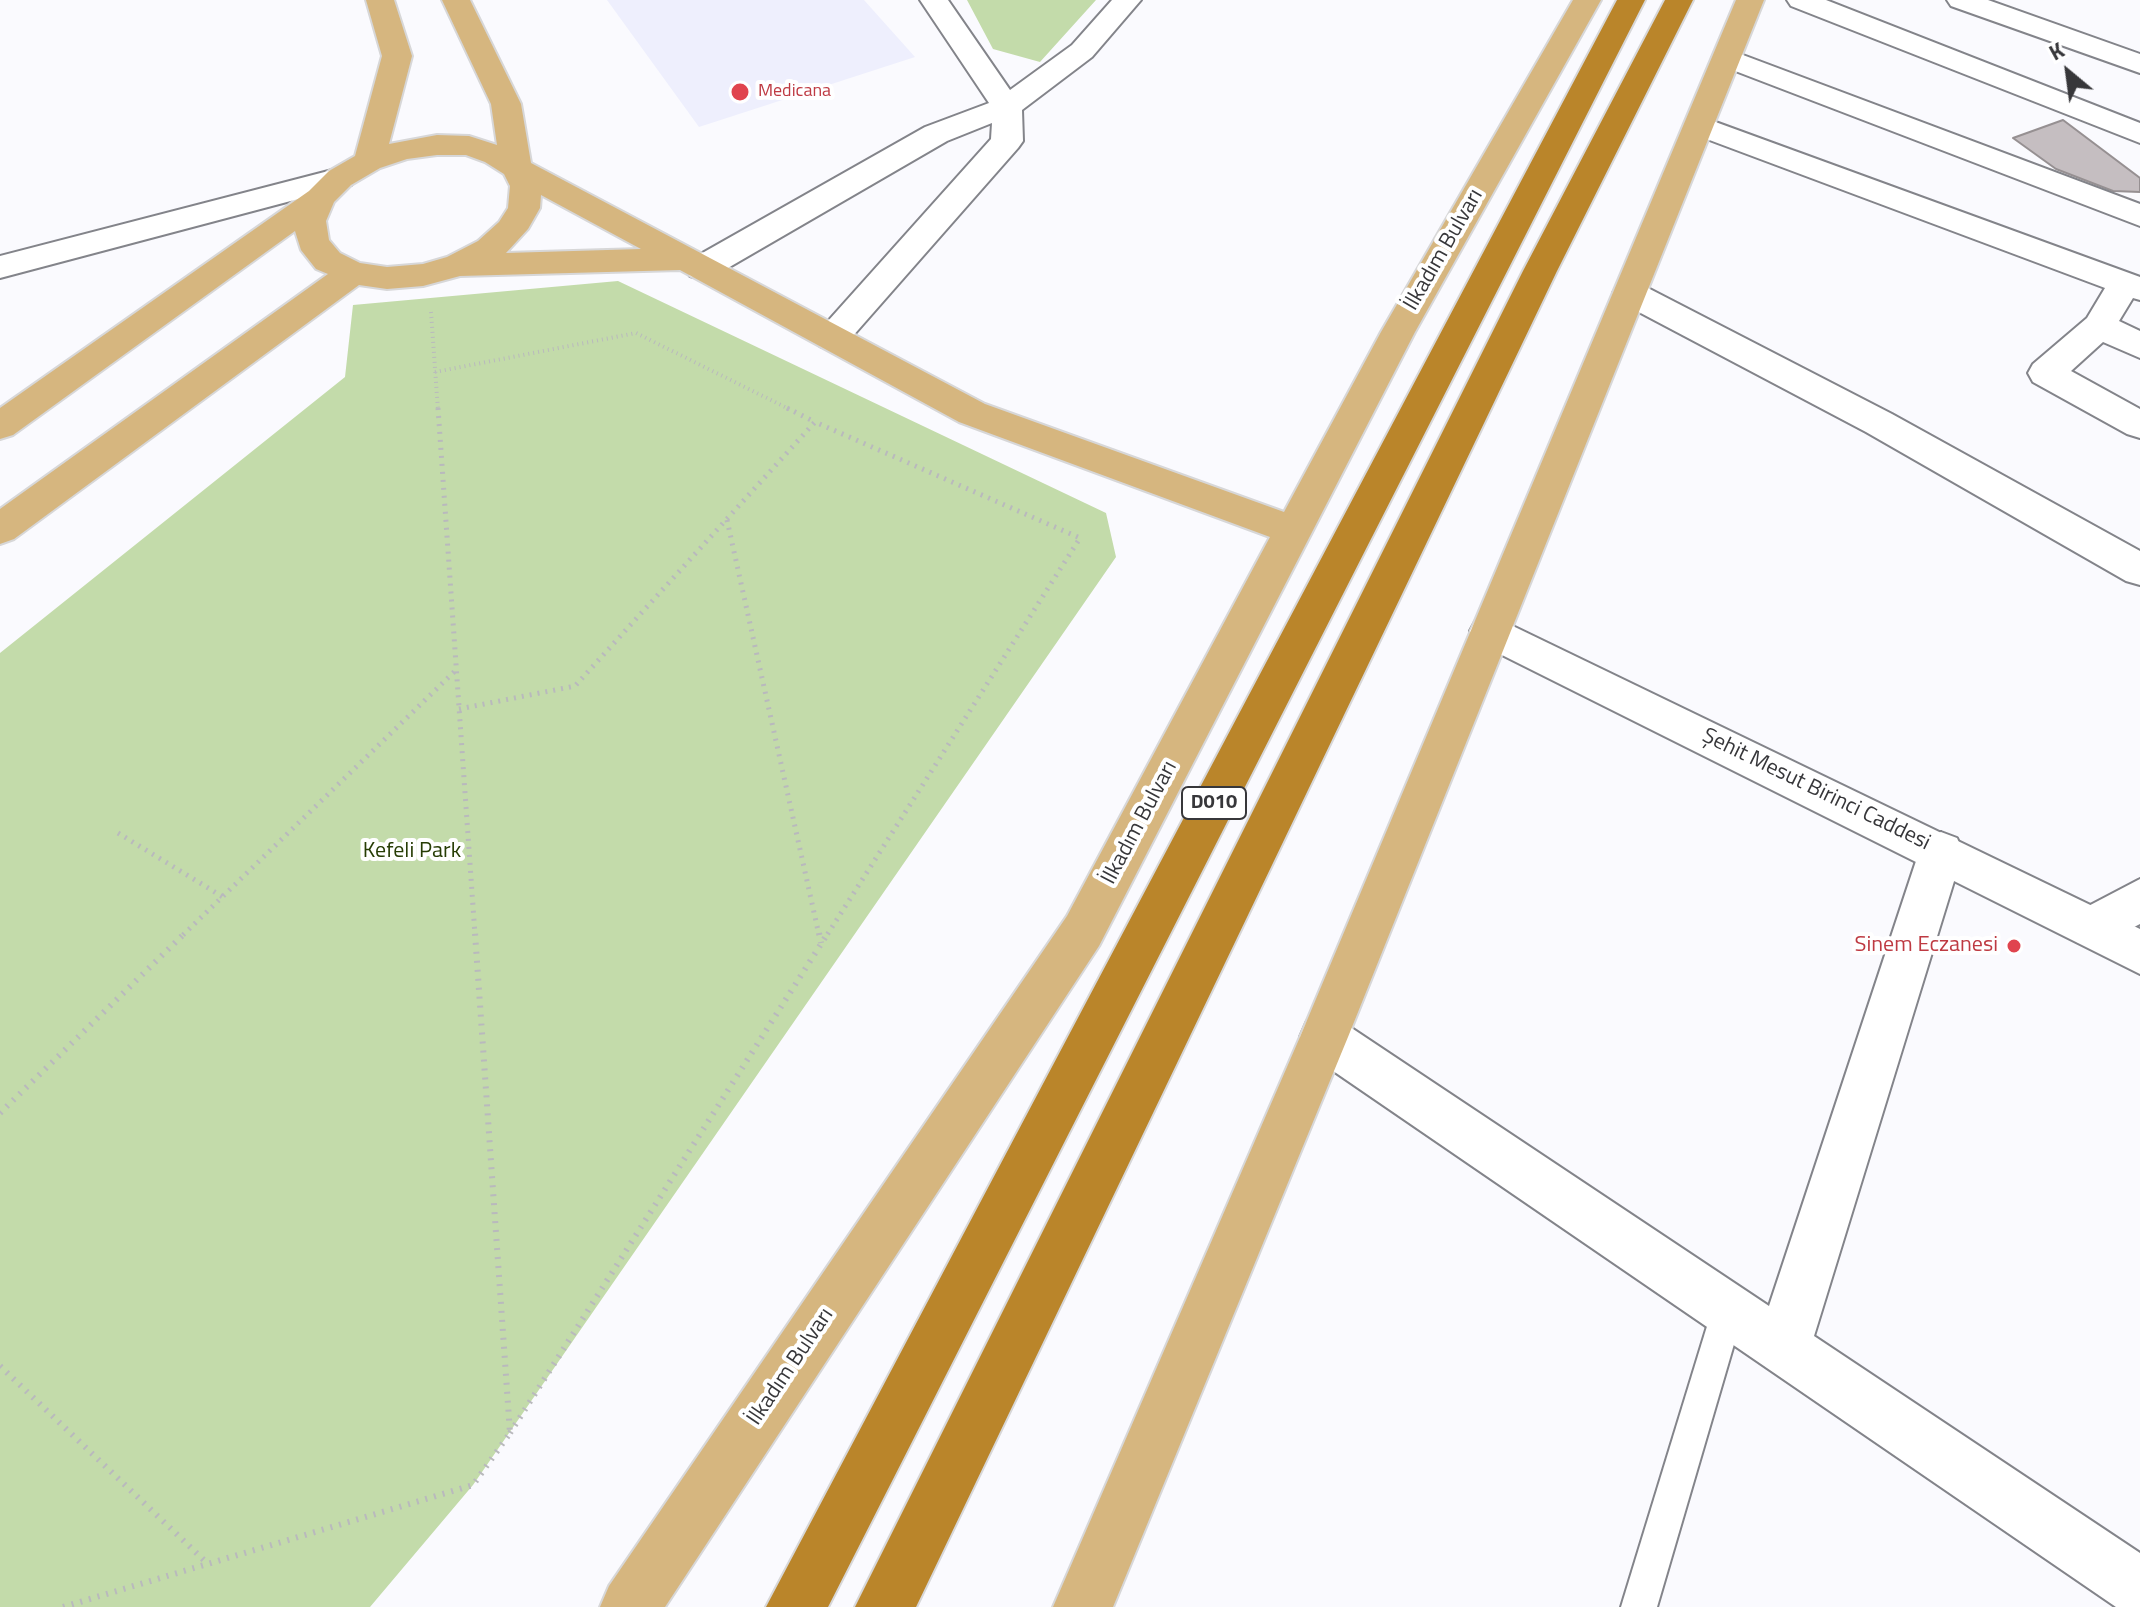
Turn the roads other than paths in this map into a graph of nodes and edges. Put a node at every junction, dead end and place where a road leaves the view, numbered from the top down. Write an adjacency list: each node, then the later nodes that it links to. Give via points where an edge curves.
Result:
1 (380, 0): 16 (main road, via 397,56)
2 (456, 0): 17 (main road, via 506,104)
3 (934, 0): 13 (street)
4 (1127, 0): 13 (street, via 1082,51)
5 (1587, 0): 32 (main road, İlkadım Bulvarı, via 1398,332)
6 (1631, 0): 44 (highway, D010)
7 (1679, 0): 45 (highway, D010, via 1540,271)
8 (1750, 0): 11 (main road)
9 (1801, 0): 15 (street)
10 (1961, 0): 12 (street, via 2044,18)
11 (1727, 58): 14 (main road); 19 (street)
12 (2140, 64)
13 (1007, 107): 20 (street, via 936,134); 27 (street, via 1007,141)
14 (1699, 125): 24 (street); 25 (main road)
15 (2140, 134)
16 (369, 161): 17 (main road, via 403,150 469,146); 18 (main road)
17 (516, 168): 20 (main road); 21 (main road, via 526,186 524,208 512,229 490,249)
18 (330, 188): 22 (street); 23 (main road, via 310,221 313,242 328,261); 30 (main road)
19 (2140, 216)
20 (694, 263): 21 (main road); 27 (main road)
21 (459, 265): 23 (main road, via 387,278)
22 (0, 267)
23 (353, 273): 31 (main road)
24 (2132, 286): 26 (street)
25 (1630, 293): 33 (street, via 1879,423); 34 (main road)
26 (2099, 326): 28 (street); 29 (street, via 2046,373)
27 (832, 338): 32 (main road, via 972,413)
28 (2140, 346)
29 (2140, 425)
30 (0, 426)
31 (0, 529)
32 (1295, 531): 43 (main road, İlkadım Bulvarı, via 1083,931)
33 (2140, 570)
34 (1490, 631): 35 (street, Şehit Mesut Birinci Caddesi); 39 (main road)
35 (1941, 852): 37 (street, Şehit Mesut Birinci Caddesi); 41 (street)
36 (2140, 900): 37 (street)
37 (2093, 927): 38 (street, Şehit Mesut Birinci Caddesi)
38 (2140, 952)
39 (1324, 1037): 40 (street); 46 (main road)
40 (1728, 1310): 41 (street); 47 (lane)
41 (1783, 1348): 42 (street)
42 (2140, 1588)
43 (630, 1607)
44 (796, 1607)
45 (885, 1607)
46 (1083, 1607)
47 (1639, 1607)

